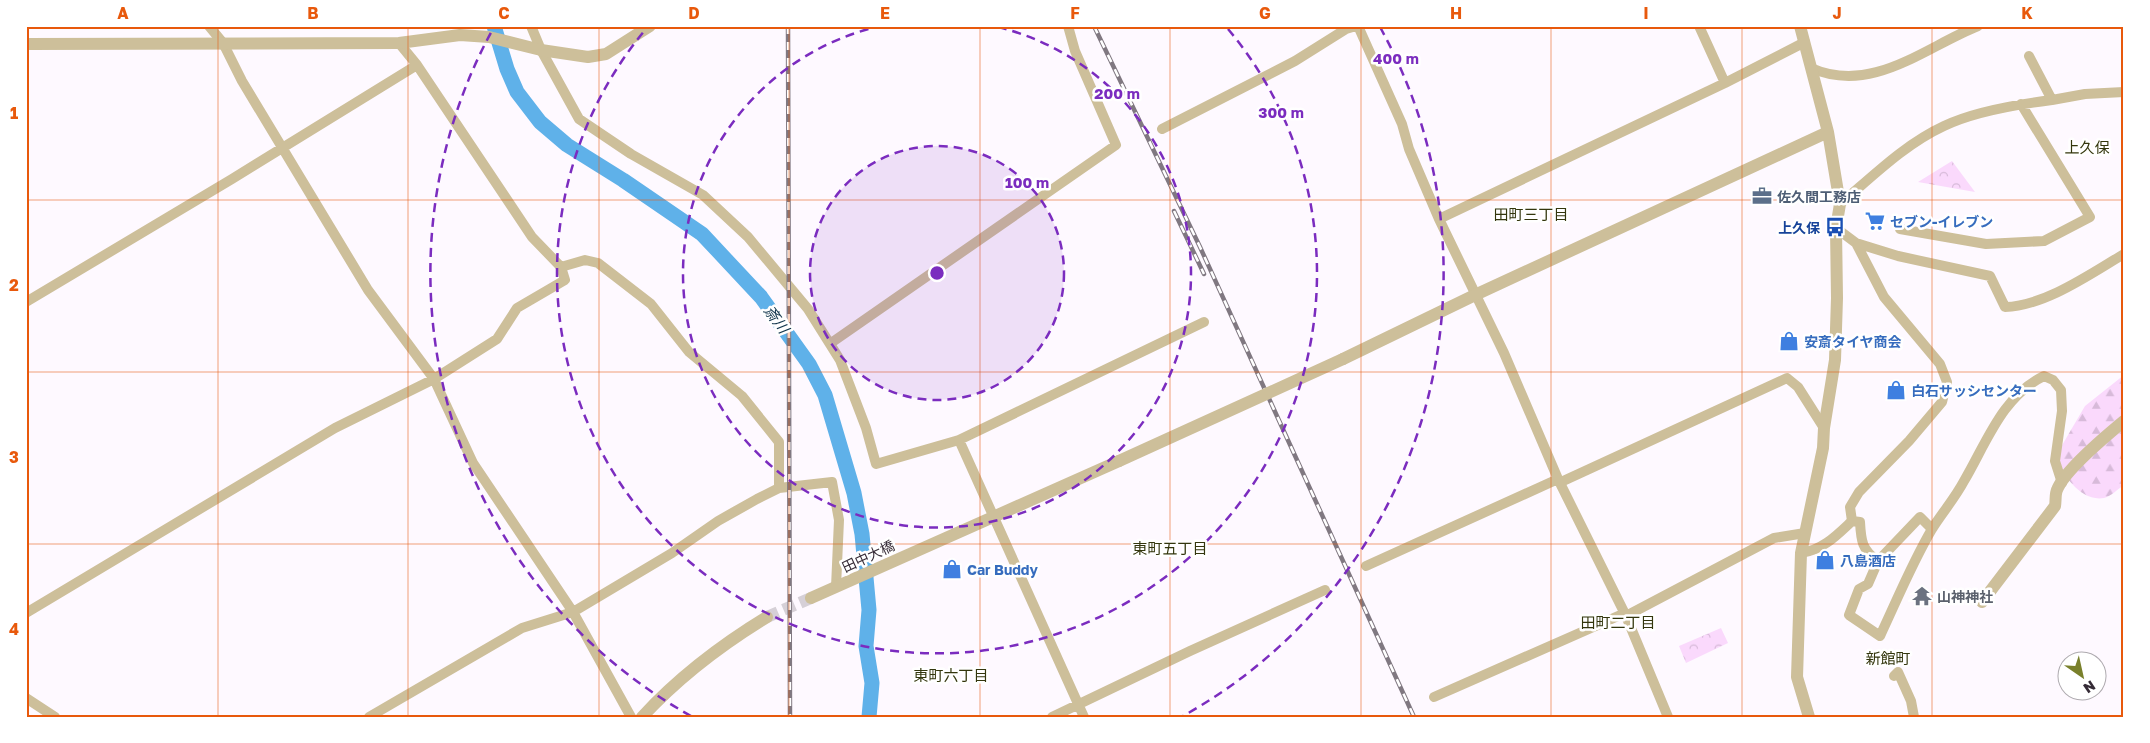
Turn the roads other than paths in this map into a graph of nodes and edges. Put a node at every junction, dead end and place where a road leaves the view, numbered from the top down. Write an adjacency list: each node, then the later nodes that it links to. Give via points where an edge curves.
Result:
1 (209, 26): 13 (street)
2 (480, 26): 11 (street)
3 (532, 26): 16 (street)
4 (650, 26): 16 (street, via 606,54 588,57)
5 (1068, 26): 37 (street, via 1075,51 1116,145)
6 (1357, 26): 24 (street); 28 (street, via 1402,124 1409,150)
7 (1699, 26): 20 (street)
8 (1800, 26): 12 (street)
9 (1978, 26): 19 (street, via 1889,70 1856,75)
10 (458, 30): 11 (street); 14 (street)
11 (489, 37): 16 (street)
12 (1805, 42): 19 (street); 20 (street)
13 (223, 43): 14 (street); 15 (street); 26 (street)
14 (400, 43): 18 (street)
15 (26, 44)
16 (538, 49): 37 (street, via 579,119 631,154 703,195 757,246)
17 (2029, 56): 22 (street)
18 (417, 65): 26 (street); 33 (street, via 532,237)
19 (1811, 68): 25 (street)
20 (1725, 83): 28 (street)
21 (2124, 92): 22 (street)
22 (2052, 100): 23 (street)
23 (2021, 104): 27 (street, via 1945,125 1900,153); 30 (street, via 2090,217 2044,240 1986,244)
24 (1162, 129)
25 (1828, 132): 27 (street); 34 (street, 田中大橋)
26 (282, 147): 35 (street); 38 (street, via 368,290)
27 (1840, 204): 29 (street)
28 (1440, 219): 34 (street)
29 (1836, 228): 31 (street); 40 (street, via 1835,360)
30 (1900, 228)
31 (1856, 243): 32 (street, via 1898,256 1990,276 2005,307 2018,307 2059,291); 46 (street, via 1884,298 1940,364 1947,382 1942,402 1859,492 1850,507)
32 (2124, 254)
33 (561, 267): 38 (street, via 565,280 517,308 497,339); 44 (street, via 585,260 598,263 651,304 689,352 742,396 779,442)
34 (1475, 295): 42 (street); 45 (street, 田中大橋, bridge, via 1343,359)
35 (26, 302)
36 (1204, 322): 41 (street)
37 (831, 343): 41 (street, via 866,428 876,464)
38 (434, 379): 56 (street, via 473,463); 57 (street, via 335,428)
39 (2124, 421): 43 (street, via 2090,451)
40 (1824, 428): 42 (street, via 1798,386 1787,378); 48 (street, via 1823,448)
41 (959, 440): 45 (street)
42 (1560, 481): 51 (street); 58 (street)
43 (2062, 483): 47 (street, via 2055,462 2062,411 2061,390 2053,380 2044,376 2032,382 1998,420 1964,482); 55 (street, via 2057,490 2055,506)
44 (779, 488): 52 (street, via 832,482 840,520); 56 (street, via 718,521 672,553)
45 (994, 518): 52 (street, 田中大橋); 63 (street)
46 (1852, 521): 49 (street, via 1829,542 1813,551); 50 (street, via 1860,522 1861,539 1868,554)
47 (1932, 529): 50 (street, via 1920,517); 50 (street, via 1880,636 1849,616 1859,589 1868,584)
48 (1805, 534): 49 (street); 58 (street, via 1774,538)
49 (1801, 553): 71 (street, via 1797,677)
50 (1878, 561)
51 (1366, 566)
52 (839, 585): 54 (street, 田中大橋)
53 (1325, 590): 63 (street)
54 (812, 598)
55 (1982, 602)
56 (573, 612): 65 (street, via 522,628); 66 (street)
57 (26, 613)
58 (1625, 615): 61 (street); 70 (street)
59 (767, 618): 67 (street, via 738,634 668,689)
60 (1894, 676): 72 (street, via 1898,672 1911,701)
61 (1434, 697)
62 (26, 698): 64 (street)
63 (1078, 706): 68 (street); 69 (street)
64 (55, 717)
65 (369, 717)
66 (631, 717)
67 (642, 717)
68 (1052, 717)
69 (1084, 717)
70 (1668, 717)
71 (1809, 717)
72 (1914, 717)

